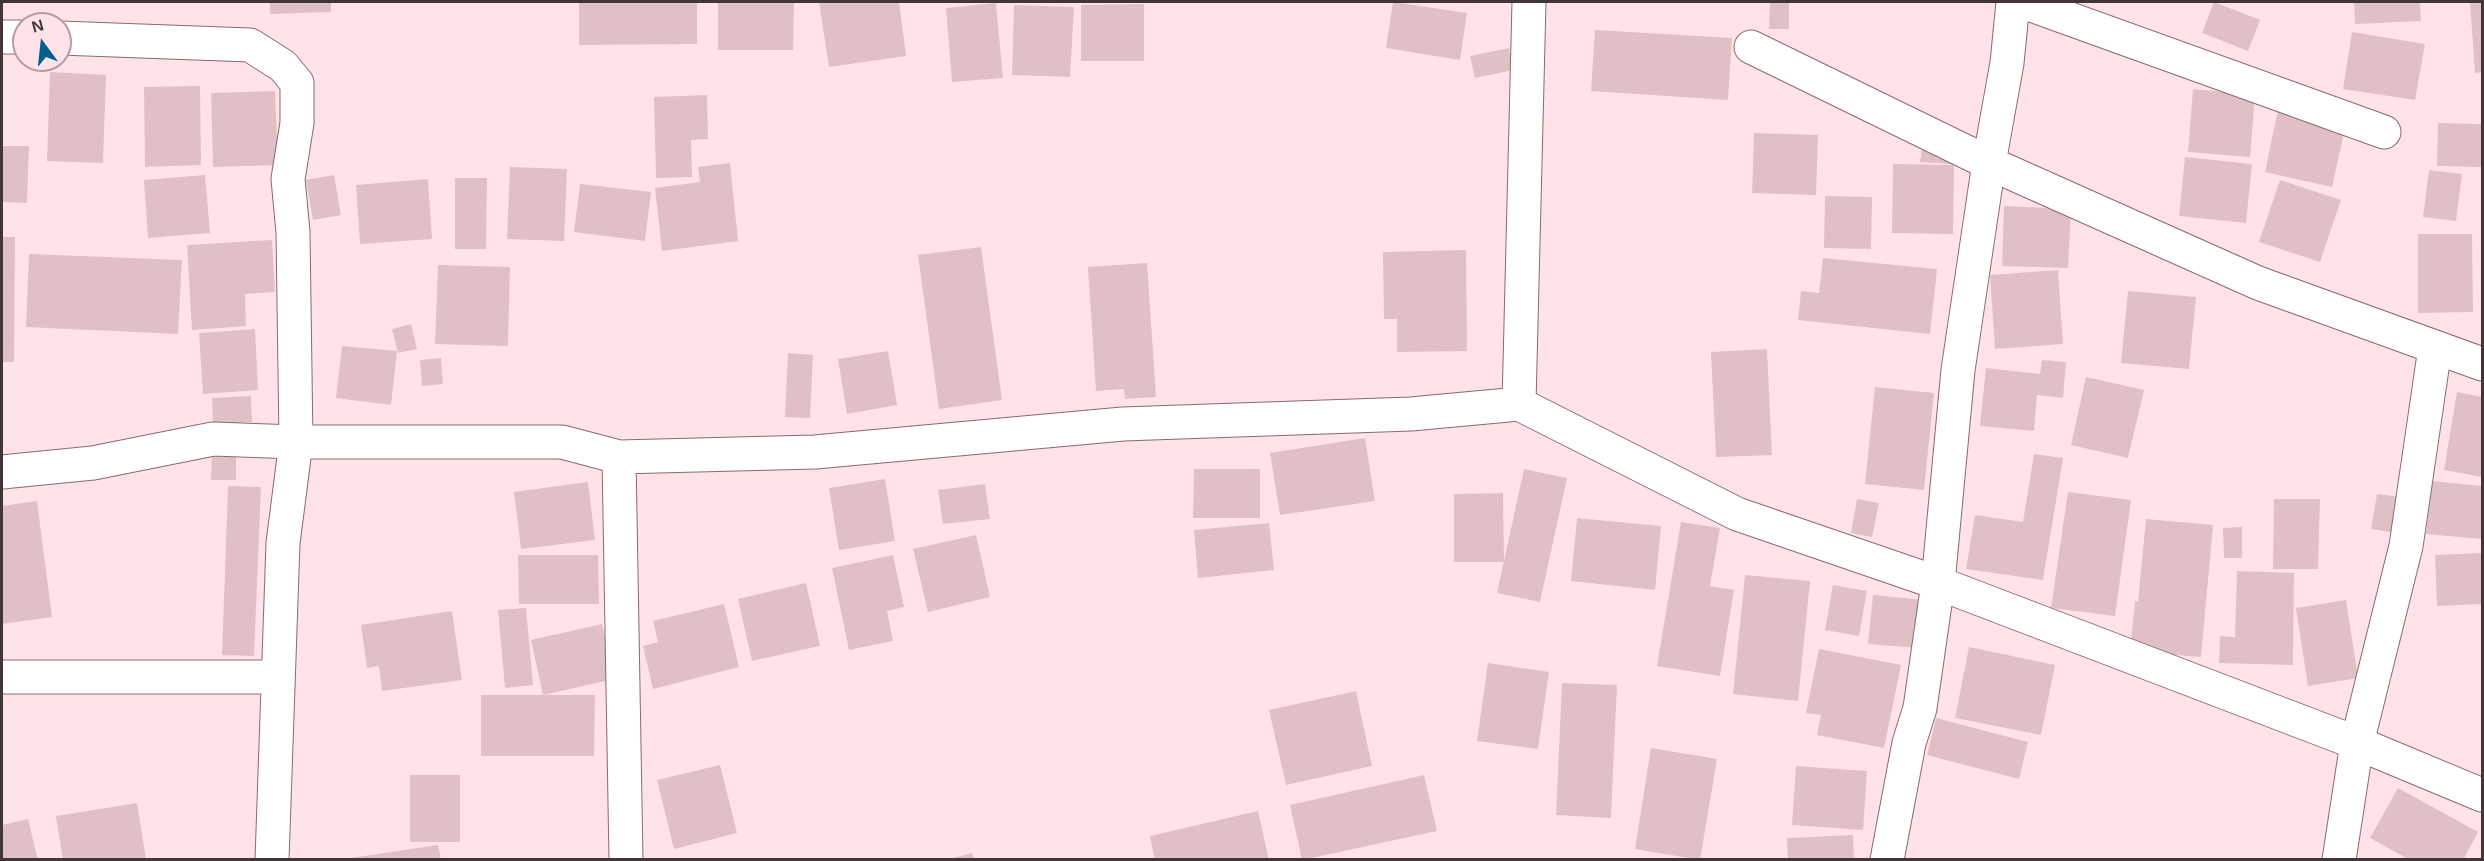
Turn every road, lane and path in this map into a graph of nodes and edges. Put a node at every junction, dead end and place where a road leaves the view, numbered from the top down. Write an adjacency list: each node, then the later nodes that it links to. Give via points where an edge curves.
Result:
1 (1529, 2): 10 (street)
2 (2013, 2): 7 (street, via 2007,63)
3 (2024, 2): 6 (street)
4 (72, 38): 11 (street, via 250,45 283,66 297,82 297,123 288,179)
5 (1751, 47): 7 (street)
6 (2384, 132)
7 (1989, 162): 8 (street, via 2258,283); 14 (street, via 1958,370)
8 (2435, 348): 9 (street); 17 (street, via 2406,546)
9 (2482, 364)
10 (1519, 404): 12 (street, via 1411,414 1123,424 815,452); 14 (street, via 1737,514)
11 (296, 442): 12 (street, via 562,442); 13 (street, via 213,439 93,464); 16 (street, via 283,543)
12 (619, 457): 20 (street)
13 (2, 472)
14 (1938, 583): 17 (street); 21 (street, via 1920,708 1909,743)
15 (2, 677): 16 (street)
16 (278, 677): 19 (street)
17 (2357, 742): 18 (street); 22 (street)
18 (2482, 795)
19 (272, 860)
20 (626, 860)
21 (1887, 860)
22 (2339, 860)

